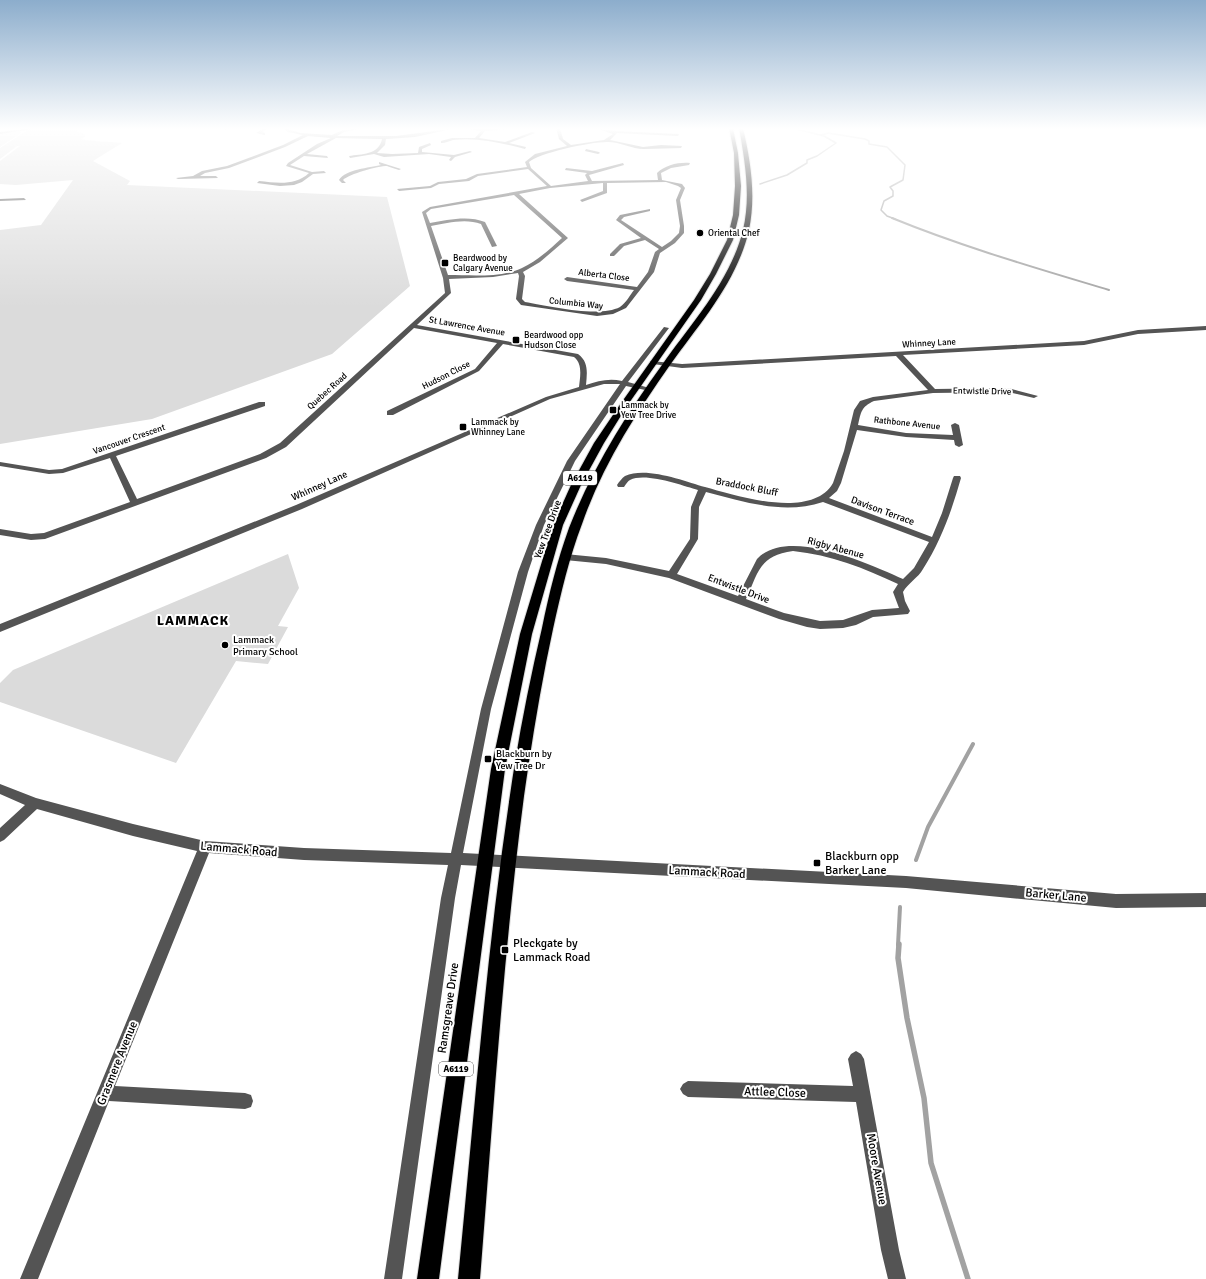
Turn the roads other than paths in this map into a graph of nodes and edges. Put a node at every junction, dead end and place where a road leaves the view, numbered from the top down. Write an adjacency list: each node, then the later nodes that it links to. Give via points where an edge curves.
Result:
1 (424, 188): 7 (street)
2 (546, 188): 8 (street, Quebec Road)
3 (604, 188): 11 (street, via 602,194)
4 (683, 188): 18 (street, Columbia Way, via 678,200 681,233)
5 (738, 188): 12 (highway, Yew Tree Drive / A6119)
6 (750, 188): 13 (highway, A6119)
7 (399, 190)
8 (515, 193): 15 (street, Quebec Road, via 430,208 424,211); 22 (street, via 565,238)
9 (24, 199): 10 (street)
10 (0, 200)
11 (582, 200)
12 (738, 201): 13 (highway); 19 (highway, Yew Tree Drive / A6119, via 733,229)
13 (750, 202): 20 (highway, A6119, via 746,231)
14 (648, 210): 16 (street, via 622,216 618,220)
15 (428, 225): 17 (street, via 481,221); 23 (street, Quebec Road)
16 (645, 238): 18 (street); 21 (street, via 622,245)
17 (494, 246)
18 (662, 249): 25 (street, Columbia Way, via 658,252 651,272)
19 (725, 251): 20 (highway); 31 (highway, Yew Tree Drive / A6119, via 684,320)
20 (739, 252): 32 (highway, A6119, via 727,276)
21 (612, 255)
22 (520, 271): 23 (street); 25 (street, Columbia Way, via 522,276 519,301 529,306 606,314 624,307)
23 (446, 277): 26 (street, Quebec Road, via 448,293)
24 (567, 279): 25 (street, Alberta Close)
25 (639, 288)
26 (414, 326): 29 (street, St Lawrence Avenue); 49 (street, Quebec Road, via 277,450)
27 (666, 328): 33 (street)
28 (1206, 328): 30 (street, Whinney Lane, via 1138,332 1084,343)
29 (502, 341): 35 (street, St Lawrence Avenue, via 580,356 583,365); 40 (street, Hudson Close, via 477,370)
30 (898, 354): 32 (street, Whinney Lane); 37 (street)
31 (653, 362): 32 (street, Whinney Lane); 34 (highway, Yew Tree Drive / A6119)
32 (666, 365): 36 (highway, A6119)
33 (624, 383): 34 (street, Whinney Lane); 35 (street, Whinney Lane, via 604,382); 62 (street, via 571,461 540,525 525,566 486,709)
34 (636, 386): 36 (street, Whinney Lane); 52 (highway, Yew Tree Drive / A6119, via 599,443 576,485)
35 (582, 387): 57 (street, Whinney Lane, via 531,404 299,507)
36 (650, 389): 53 (highway, A6119, via 608,454 592,486)
37 (933, 391): 38 (street, Entwistle Drive, via 1008,390); 42 (street, via 873,399 863,403 858,410)
38 (1034, 396)
39 (262, 404): 43 (street, Vancouver Crescent)
40 (390, 413)
41 (955, 425): 42 (street, Rathbone Avenue, via 958,442 934,436 906,435)
42 (854, 427): 48 (street, via 838,482)
43 (112, 455): 44 (street, Vancouver Crescent, via 56,473); 49 (street)
44 (0, 464)
45 (956, 478): 51 (street)
46 (621, 484): 47 (street, via 633,472)
47 (703, 488): 48 (street, Braddock Bluff, via 771,504 806,504); 54 (street, Braddock Bluff, via 695,507 694,538)
48 (824, 499): 51 (street, Davison Terrace)
49 (135, 503): 50 (street, Quebec Road, via 41,537)
50 (0, 532)
51 (935, 541): 55 (street, via 916,572)
52 (548, 555): 53 (highway); 63 (highway, Yew Tree Drive / A6119, via 509,708)
53 (565, 557): 54 (street, Entwistle Drive); 64 (highway, A6119, via 529,714)
54 (671, 575): 56 (street, Entwistle Drive)
55 (903, 583): 56 (street, Rigby Abenue, via 852,561 815,550 789,548 769,553 761,559); 56 (street, Entwistle Drive, via 898,592 905,611 872,614 843,624 820,625 794,620)
56 (740, 601)
57 (0, 628)
58 (0, 789): 59 (street, Lammack Road)
59 (35, 803): 60 (street); 61 (street, Lammack Road)
60 (0, 836)
61 (205, 847): 62 (street, Lammack Road); 69 (street, Grasmere Avenue)
62 (455, 860): 63 (street, Lammack Road); 73 (street)
63 (486, 860): 64 (street, Lammack Road); 74 (highway, Ramsgreave Drive / A6119)
64 (508, 861): 65 (street, Lammack Road); 75 (highway, A6119)
65 (906, 882): 66 (street, Barker Lane, via 1116,901)
66 (1206, 900)
67 (856, 1059): 70 (street, Moore Avenue)
68 (688, 1089): 70 (street, Attlee Close)
69 (105, 1093): 71 (street); 72 (street, Grasmere Avenue)
70 (863, 1094): 76 (street, Moore Avenue)
71 (245, 1101)
72 (29, 1279)
73 (393, 1279)
74 (428, 1279)
75 (469, 1279)
76 (897, 1279)

